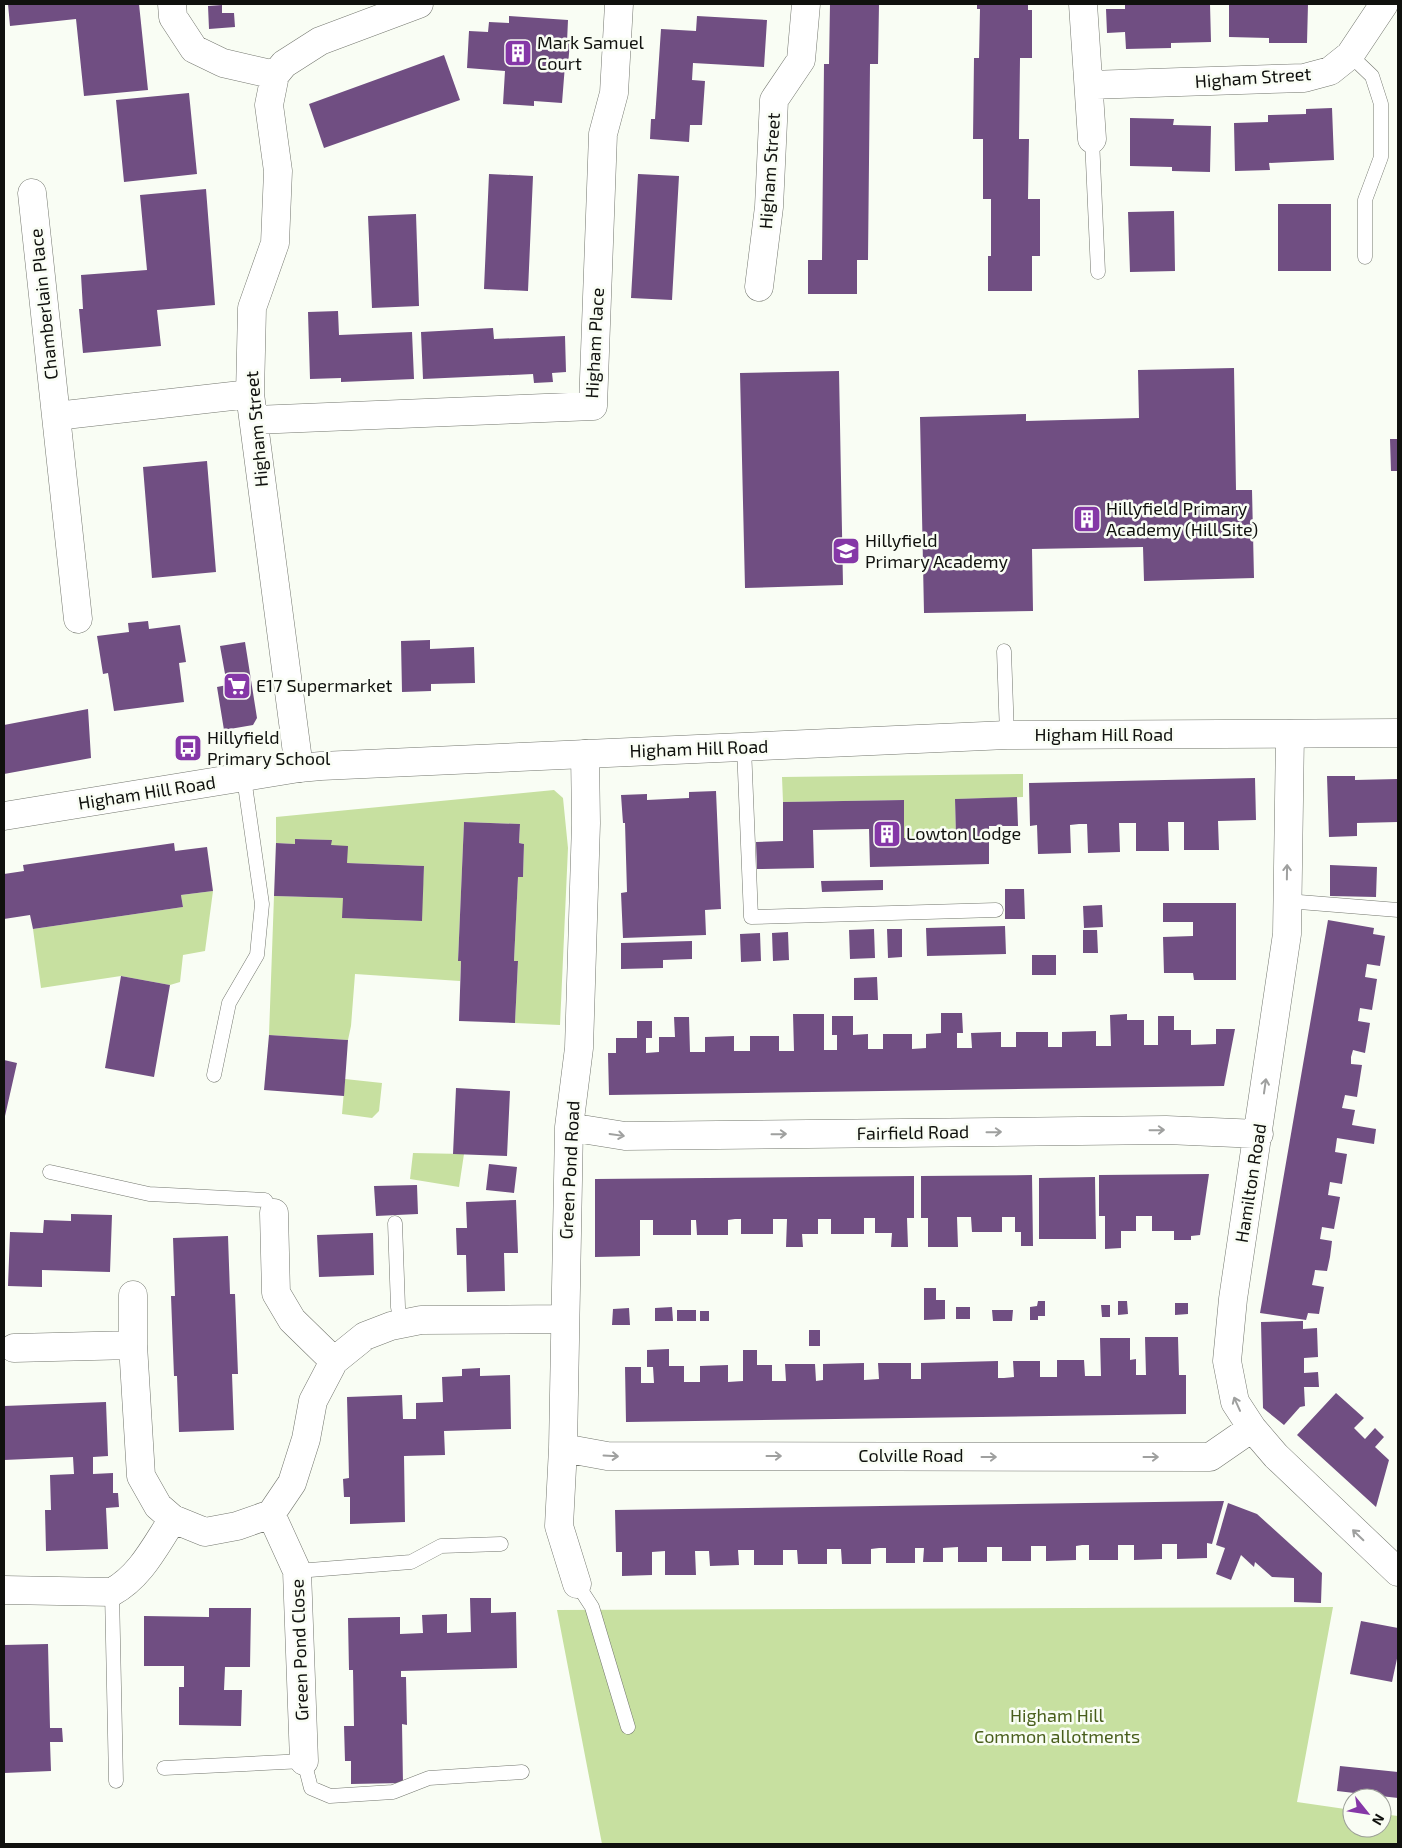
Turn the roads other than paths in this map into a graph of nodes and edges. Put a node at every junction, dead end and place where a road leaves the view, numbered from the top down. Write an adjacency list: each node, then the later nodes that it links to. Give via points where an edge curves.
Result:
1 (172, 4): 9 (street, via 173,17 194,49 223,63)
2 (418, 4): 7 (street)
3 (619, 4): 16 (street, Higham Place, via 614,93 603,134 593,406)
4 (806, 4): 15 (street, Higham Street, via 801,60 774,100 770,207)
5 (1083, 4): 10 (street)
6 (1384, 4): 8 (street, Higham Street)
7 (373, 12): 9 (street, via 284,64)
8 (1350, 55): 10 (street, Higham Street, via 1330,71 1304,78); 13 (lane, via 1372,76 1382,104 1381,157 1365,200)
9 (275, 75): 16 (street, Higham Street, via 269,106 278,171 275,243 252,308)
10 (1089, 85): 11 (street)
11 (1092, 139): 14 (lane)
12 (32, 193): 17 (street, Chamberlain Place)
13 (1365, 257)
14 (1098, 272)
15 (759, 286)
16 (252, 407): 17 (street); 25 (street, Higham Street)
17 (56, 416): 18 (street, Chamberlain Place)
18 (78, 619)
19 (1004, 650): 22 (lane)
20 (1398, 733): 21 (street, Higham Hill Road)
21 (1290, 734): 22 (street, Higham Hill Road); 28 (street, Hamilton Road, one-way to 21)
22 (1008, 735): 23 (street, Higham Hill Road)
23 (744, 747): 24 (street, Higham Hill Road); 29 (lane, via 751,917)
24 (585, 754): 25 (street, Higham Hill Road); 32 (street, Green Pond Road, via 579,1048)
25 (299, 768): 26 (street, Higham Hill Road)
26 (244, 778): 27 (street, Higham Hill Road); 31 (lane, via 262,904 257,955 229,1003)
27 (4, 816)
28 (1287, 901): 30 (lane); 33 (street, Hamilton Road, one-way to 28, via 1287,934)
29 (996, 910)
30 (1398, 910)
31 (214, 1075)
32 (568, 1127): 33 (street, Fairfield Road, one-way to 33, via 625,1136 1166,1130); 38 (street, Green Pond Road)
33 (1259, 1134): 43 (street, Hamilton Road, one-way to 33, via 1235,1402 1227,1361 1233,1299)
34 (50, 1172): 35 (lane, via 149,1194 265,1200)
35 (274, 1213): 42 (street, via 276,1293 292,1320)
36 (395, 1223): 39 (lane)
37 (133, 1295): 40 (street)
38 (565, 1319): 39 (street, via 421,1320); 44 (street, Green Pond Road)
39 (401, 1324): 42 (street, via 365,1336)
40 (133, 1345): 41 (street); 46 (street, via 141,1476 158,1506)
41 (14, 1348)
42 (334, 1361): 45 (street, via 313,1401 306,1439 292,1483)
43 (1252, 1428): 44 (street, Colville Road, one-way to 43, via 607,1456 1210,1457); 48 (street, Hamilton Road, one-way to 43, via 1276,1456)
44 (563, 1448): 50 (street, Green Pond Road, via 559,1526)
45 (271, 1514): 46 (street, via 237,1526 205,1532); 49 (street, Green Pond Close)
46 (173, 1518): 52 (street, via 138,1572)
47 (501, 1544): 49 (lane, via 441,1546 411,1562)
48 (1396, 1570)
49 (297, 1571): 54 (street, Green Pond Close)
50 (578, 1584): 53 (lane, via 592,1607)
51 (4, 1590): 52 (street)
52 (112, 1592): 57 (lane)
53 (628, 1727)
54 (304, 1761): 55 (lane); 56 (lane, via 311,1788 330,1796 393,1792 429,1778)
55 (164, 1768)
56 (522, 1772)
57 (116, 1781)

